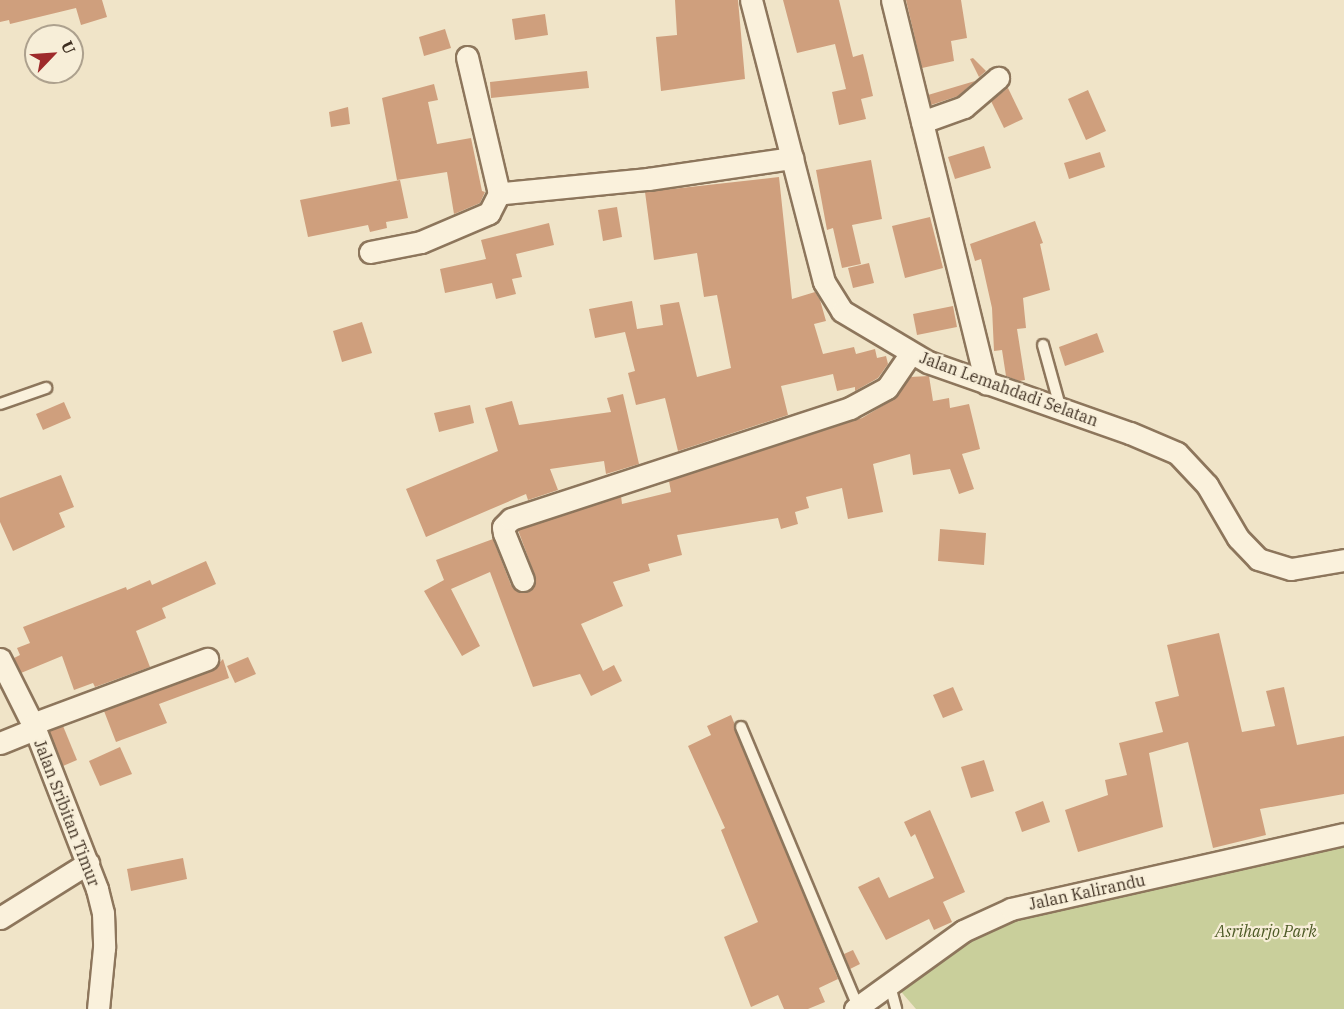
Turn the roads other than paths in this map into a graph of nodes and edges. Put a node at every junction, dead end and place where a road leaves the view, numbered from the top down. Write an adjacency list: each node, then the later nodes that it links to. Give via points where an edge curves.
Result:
1 (751, 0): 6 (street, Jalan Lemahdadi Selatan)
2 (892, 0): 5 (street)
3 (467, 57): 7 (street)
4 (998, 78): 5 (street, via 964,107)
5 (922, 122): 11 (street)
6 (792, 158): 7 (street, via 648,179); 10 (street, Jalan Lemahdadi Selatan, via 824,282 833,297 854,321)
7 (500, 191): 8 (street, via 489,213 421,242)
8 (370, 252)
9 (1042, 345): 14 (lane)
10 (911, 353): 11 (street, Jalan Lemahdadi Selatan); 16 (street, via 887,388 850,408 511,519 503,527 504,533)
11 (986, 384): 14 (street, Jalan Lemahdadi Selatan)
12 (46, 388): 13 (lane)
13 (0, 404)
14 (1061, 410): 15 (street, Jalan Lemahdadi Selatan, via 1177,453 1221,504 1238,538 1258,558 1291,569)
15 (1344, 560)
16 (523, 580)
17 (0, 659): 19 (street, Jalan Sribitan Timur)
18 (207, 659): 19 (street)
19 (33, 727): 21 (street); 23 (street, Jalan Sribitan Timur)
20 (741, 727): 27 (lane)
21 (0, 743)
22 (1344, 834): 25 (street, Jalan Kalirandu, via 1034,902 963,931)
23 (88, 863): 24 (street); 26 (street, Jalan Sribitan Timur, via 103,913)
24 (0, 918)
25 (888, 982): 27 (street, Jalan Kalirandu); 28 (lane)
26 (99, 1000)
27 (857, 1008)
28 (896, 1009)

